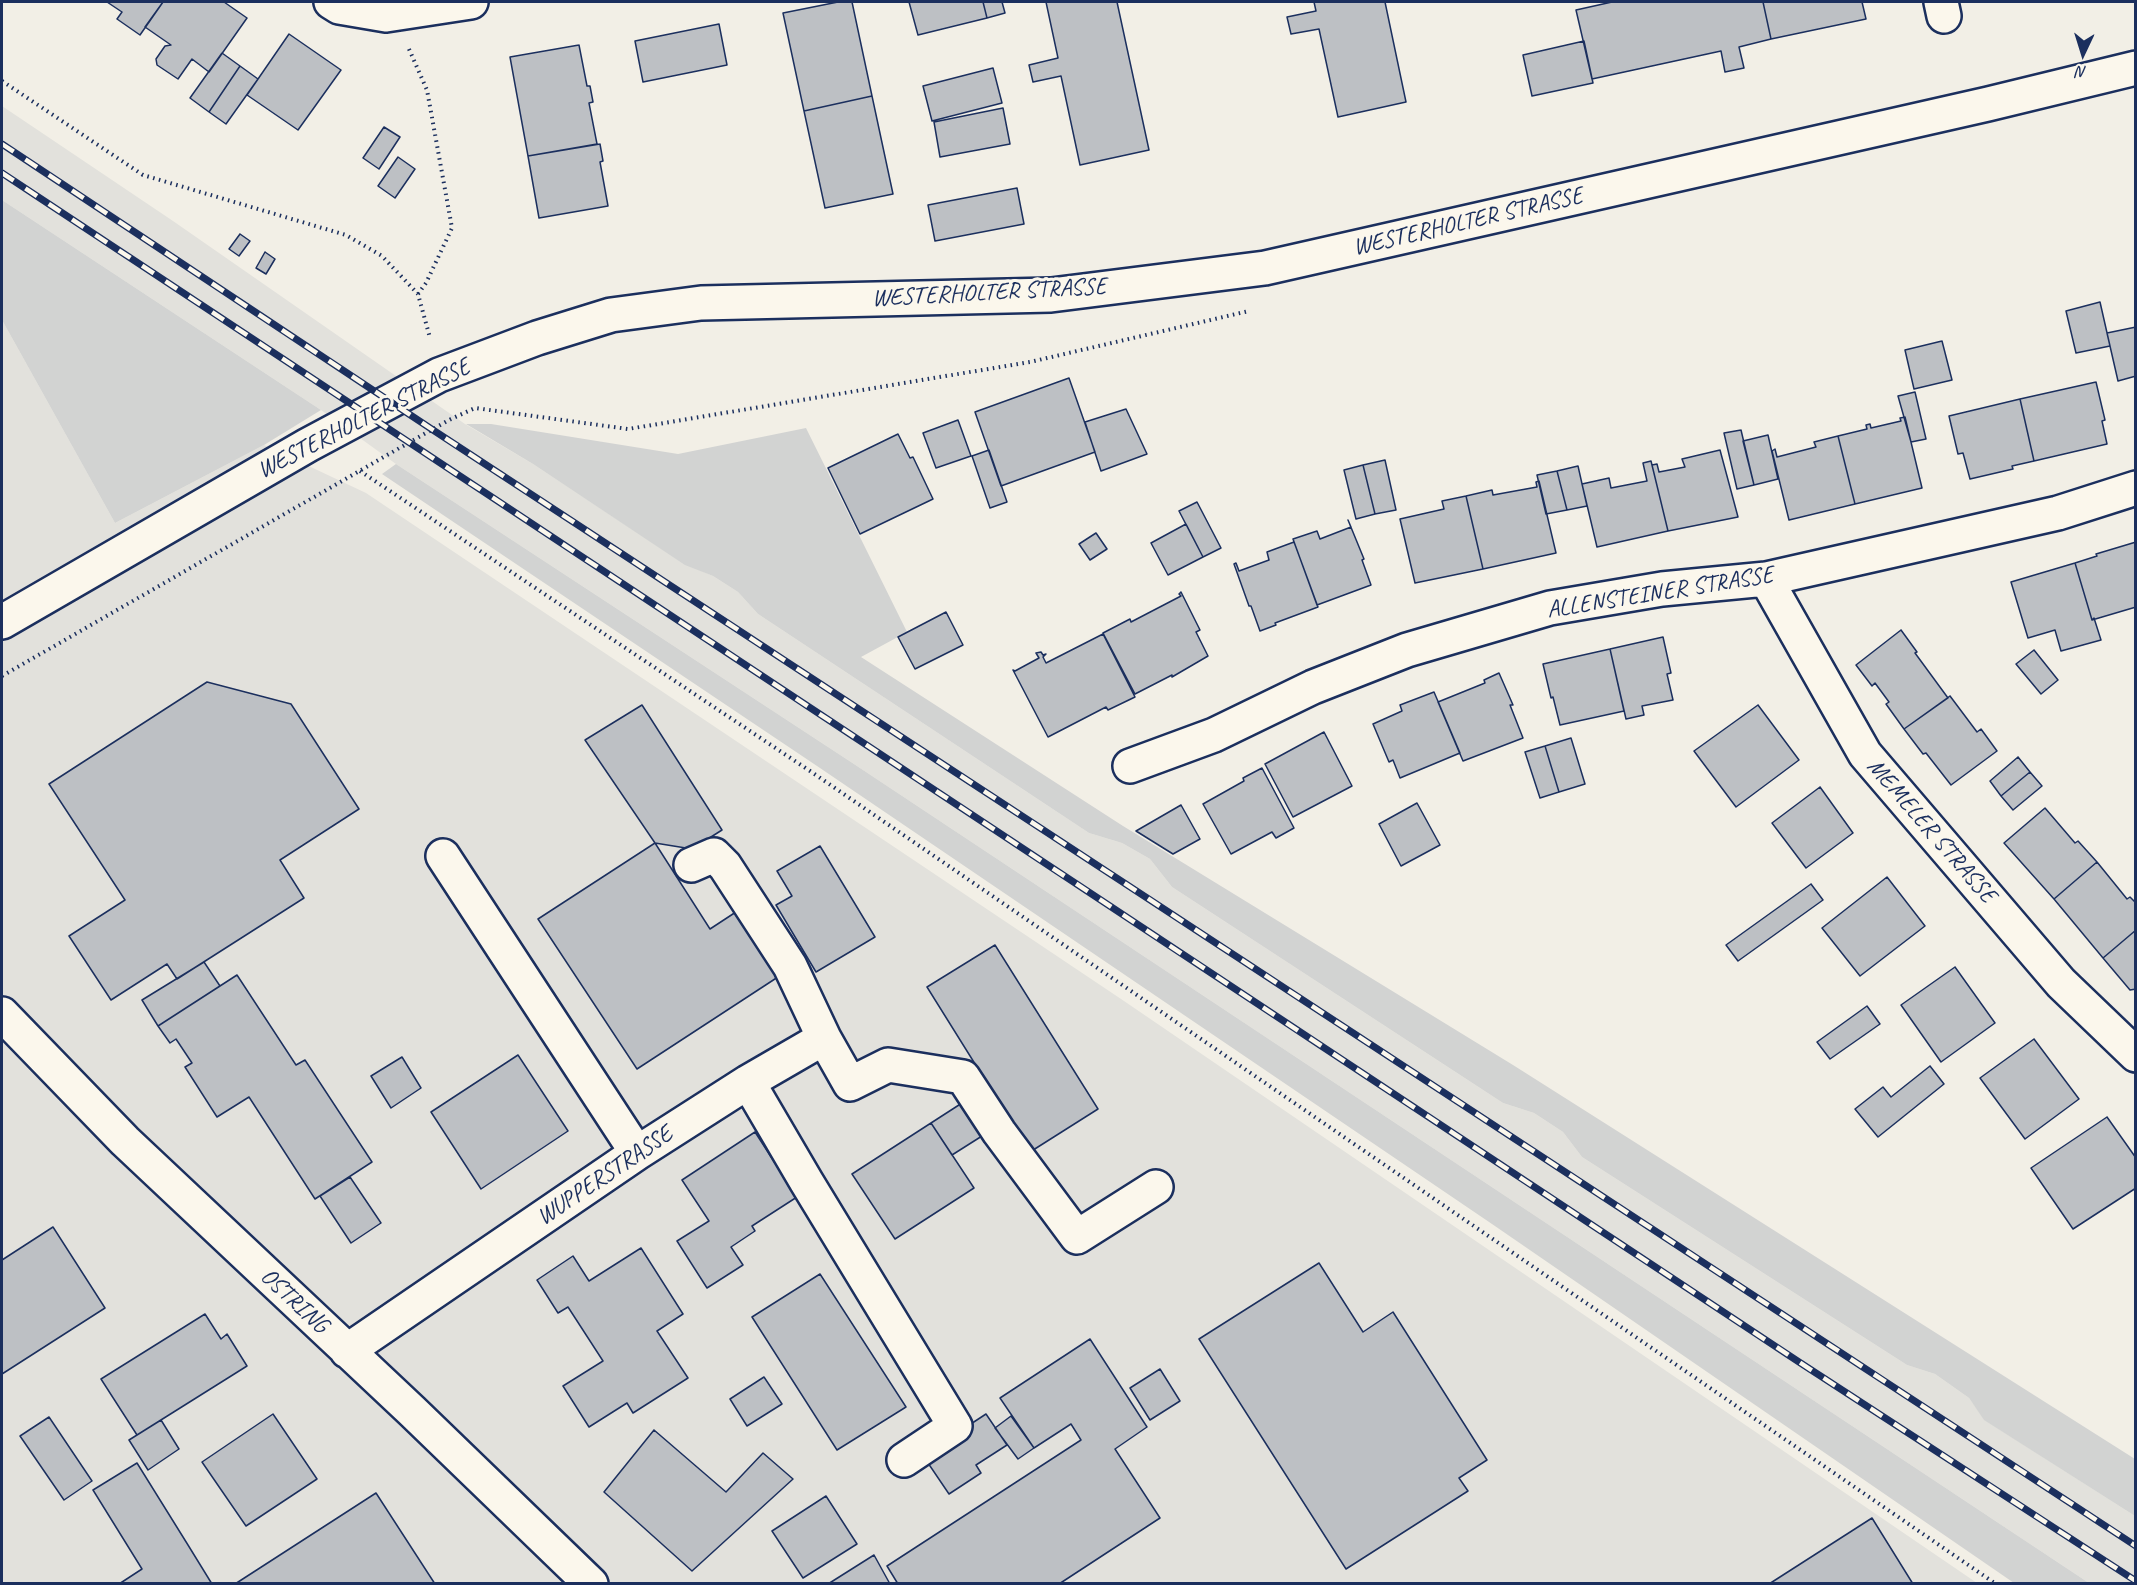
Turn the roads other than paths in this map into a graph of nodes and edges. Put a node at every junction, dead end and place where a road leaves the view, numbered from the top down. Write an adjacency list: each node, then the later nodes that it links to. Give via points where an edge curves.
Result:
1 (331, 2): 2 (street, via 339,7 386,15)
2 (471, 2)
3 (2136, 68): 6 (street, WESTERHOLTER STRASSE, via 1265,268 1051,295 690,304 611,315 439,375 308,445)
4 (2136, 488): 5 (street, ALLENSTEINER STRASSE, via 2058,513)
5 (1766, 579): 7 (street, ALLENSTEINER STRASSE, via 1662,589 1550,608 1407,650 1313,687 1214,735); 12 (street, MEMELER STRASSE, via 1864,754 2061,983)
6 (2, 622)
7 (1130, 766)
8 (443, 856): 14 (street)
9 (691, 865): 11 (street, via 714,855 725,866 790,966)
10 (2, 1014): 16 (street, OSTRING, via 125,1141)
11 (824, 1038): 13 (street, WUPPERSTRASSE); 15 (street, via 850,1084 888,1065 963,1077 1077,1236)
12 (2136, 1055)
13 (748, 1082): 14 (street, WUPPERSTRASSE); 17 (street, via 955,1426)
14 (637, 1153): 16 (street, WUPPERSTRASSE)
15 (1156, 1187)
16 (347, 1351): 18 (street, OSTRING)
17 (904, 1460)
18 (591, 1584)

